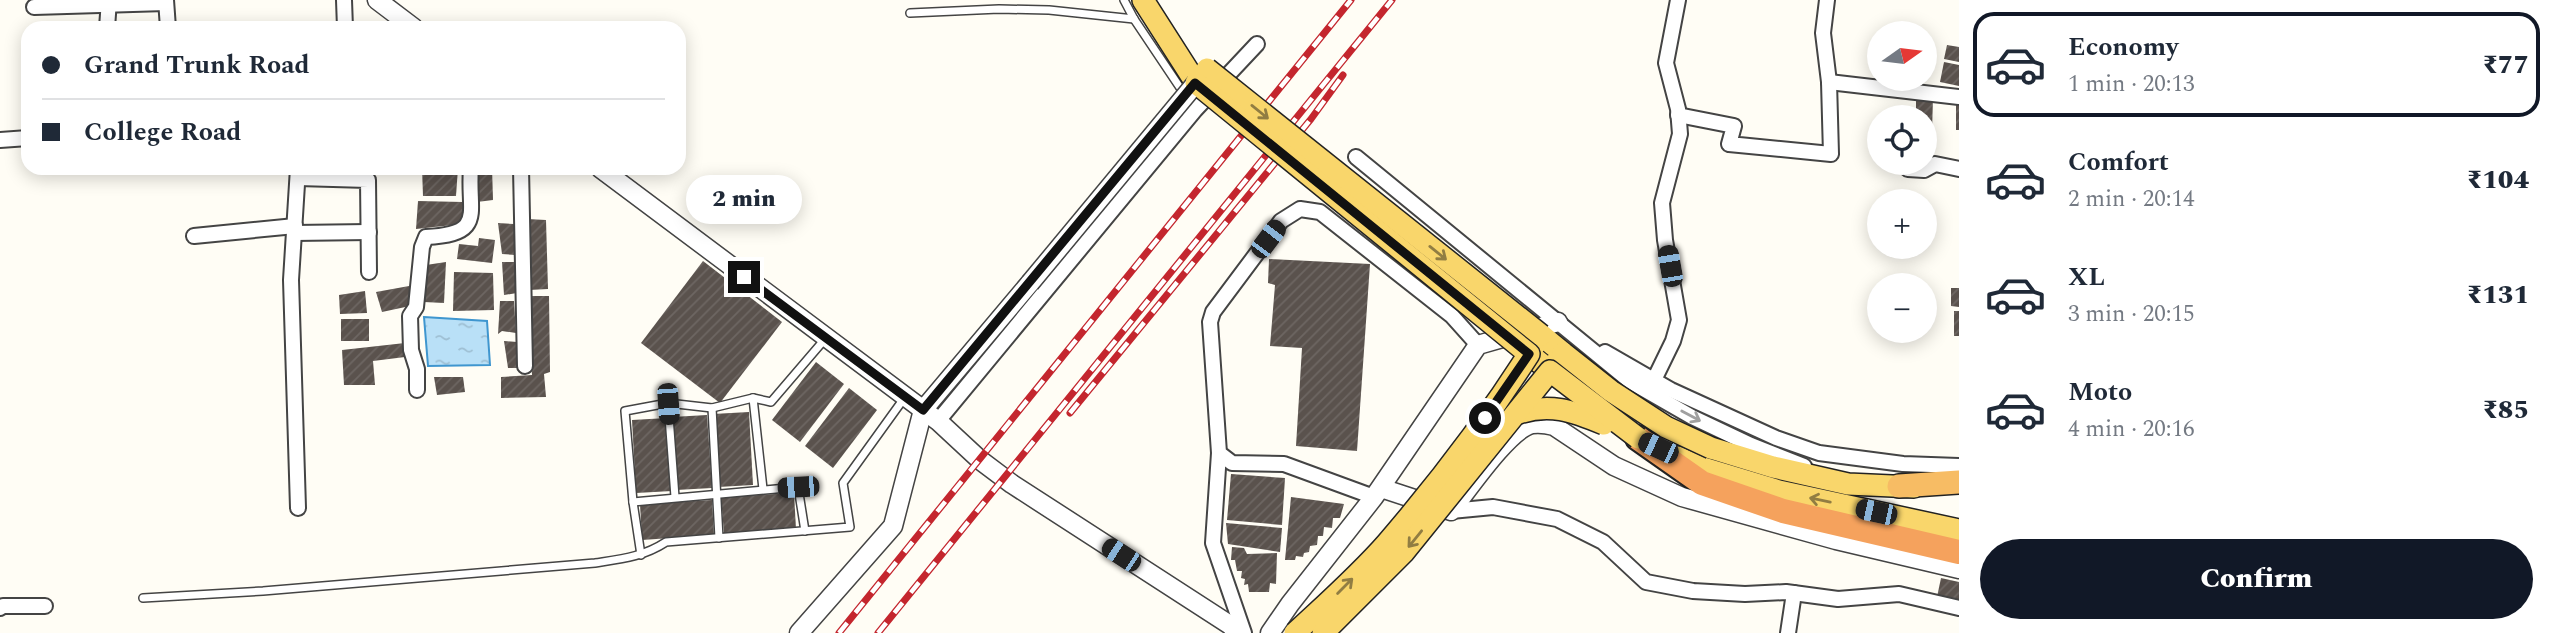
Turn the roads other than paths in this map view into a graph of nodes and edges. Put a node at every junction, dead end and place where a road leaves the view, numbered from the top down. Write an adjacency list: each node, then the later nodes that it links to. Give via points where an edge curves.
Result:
1 (344, 0): 13 (street)
2 (377, 0): 14 (street)
3 (1124, 0): 9 (lane)
4 (1678, 0): 20 (street, via 1666,63)
5 (1827, 0): 17 (street, via 1824,33)
6 (166, 1): 7 (street); 12 (street)
7 (108, 3): 8 (street); 11 (street)
8 (34, 7)
9 (1139, 10): 10 (lane); 16 (main road); 19 (lane)
10 (910, 13)
11 (107, 21)
12 (167, 21)
13 (345, 21)
14 (405, 21)
15 (1257, 44): 19 (street)
16 (1201, 76): 35 (main road, one-way to 35, bridge); 39 (main road, bridge); 50 (street, bridge, via 1030,283)
17 (1829, 82): 18 (street); 20 (street, via 1831,154 1729,144 1734,126)
18 (1959, 97)
19 (1195, 110): 50 (street)
20 (1678, 115): 43 (street, via 1680,134 1662,203 1679,320)
21 (21, 138): 22 (street)
22 (0, 140)
23 (1356, 157): 35 (street)
24 (1937, 164): 25 (street)
25 (1959, 169)
26 (298, 175): 31 (street)
27 (318, 175): 32 (street, via 368,180)
28 (471, 175): 44 (street, via 468,223 462,231 426,237 422,247 410,316)
29 (521, 175): 41 (street)
30 (609, 175): 36 (street)
31 (294, 230): 32 (street); 33 (street); 63 (street, via 291,280)
32 (369, 232): 34 (street)
33 (194, 236)
34 (369, 272)
35 (1549, 329): 37 (street); 38 (street); 39 (main road); 40 (main road)
36 (826, 339): 45 (street); 46 (lane, via 771,402)
37 (1581, 341): 43 (street); 55 (street, one-way to 55, via 1631,382 1692,417)
38 (1478, 345): 52 (street, via 1452,316 1320,212 1300,209 1282,221 1213,312); 59 (street)
39 (1529, 354): 42 (main road); 81 (main road, one-way to 39, bridge, via 1386,543 1502,398)
40 (1563, 354): 42 (main road); 55 (main road, bridge, via 1666,427 1712,448)
41 (525, 366)
42 (1550, 371): 49 (main road, bridge); 51 (main road, bridge)
43 (1654, 380): 53 (street, via 1776,438 1819,453)
44 (417, 390)
45 (905, 397): 50 (street); 66 (lane, via 843,483 850,527)
46 (753, 398): 48 (lane); 57 (lane)
47 (668, 404): 48 (lane); 61 (lane); 62 (lane, via 625,411)
48 (712, 408): 60 (lane)
49 (1516, 414): 51 (main road, bridge, via 1541,407 1572,410); 82 (main road, one-way to 82, bridge, via 1404,552)
50 (931, 415): 77 (street, via 893,526); 78 (street, via 1012,484)
51 (1638, 438): 65 (main road, one-way to 51, via 1779,491 1700,467); 68 (highway, via 1702,483 1783,511)
52 (1219, 453): 59 (street, via 1232,463 1284,464); 79 (street, via 1213,543)
53 (1959, 466)
54 (1959, 482): 56 (highway)
55 (1848, 484): 56 (main road)
56 (1899, 486): 58 (main road)
57 (763, 489): 60 (lane); 66 (lane, via 798,487)
58 (1959, 490)
59 (1377, 492): 64 (street); 73 (street)
60 (716, 493): 61 (lane); 67 (lane)
61 (674, 497): 62 (lane)
62 (633, 502): 69 (lane)
63 (298, 508)
64 (1451, 511): 70 (street, via 1508,440 1531,425 1545,424 1614,466 1682,497); 71 (street, via 1493,507 1557,519 1603,542 1646,582 1693,591)
65 (1959, 530)
66 (804, 531): 67 (lane)
67 (719, 538): 69 (lane, via 666,542)
68 (1959, 552)
69 (641, 555): 72 (lane, via 595,563)
70 (1959, 569)
71 (1794, 593): 76 (street, via 1838,598 1899,594); 83 (street)
72 (143, 598)
73 (1290, 604): 80 (street); 82 (street)
74 (45, 606): 75 (street)
75 (0, 608)
76 (1959, 608)
77 (799, 633)
78 (1238, 633)
79 (1244, 633)
80 (1270, 633)
81 (1295, 633)
82 (1321, 633)
83 (1788, 633)

